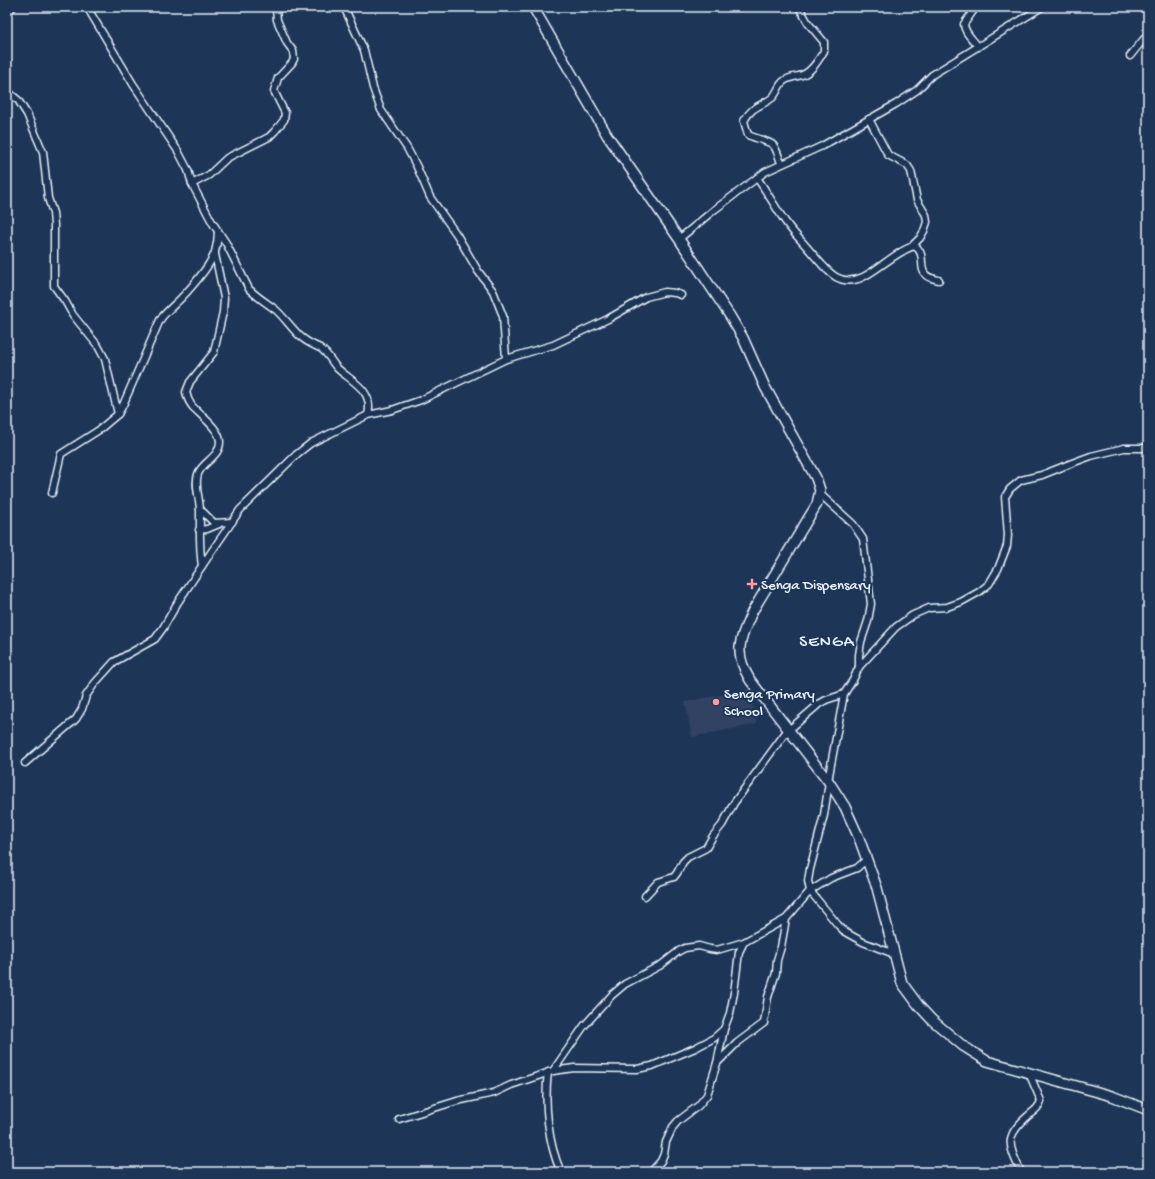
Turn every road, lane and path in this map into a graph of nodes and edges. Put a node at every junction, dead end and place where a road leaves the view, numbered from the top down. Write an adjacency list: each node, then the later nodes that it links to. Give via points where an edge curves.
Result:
1 (13, 7): 9 (street)
2 (87, 7): 17 (street, via 143,100 178,151)
3 (344, 7): 24 (street, via 364,50 381,110 407,148 430,197 493,291 503,316)
4 (533, 7): 19 (street, via 607,135)
5 (799, 7): 15 (street, via 824,42 824,51 804,75 785,79 772,98 749,112 744,121 748,135 773,145)
6 (976, 7): 11 (street, via 964,27)
7 (1042, 7): 11 (street)
8 (276, 9): 17 (street, via 277,20 293,51 294,59 278,78 274,91 285,113 284,120 269,137 227,158 208,175)
9 (7, 12)
10 (1148, 34): 12 (street)
11 (978, 47): 14 (street, via 932,75 913,93)
12 (1130, 56)
13 (7, 91): 25 (street, via 18,100 27,114 43,152 54,225 54,286 105,358)
14 (869, 119): 15 (street, via 822,146); 20 (street, via 888,155 906,165 911,171 917,200 926,215 924,231)
15 (782, 163): 16 (street)
16 (757, 178): 19 (street); 20 (street, via 787,224 829,273 836,277 848,281 862,277)
17 (192, 184): 18 (street)
18 (218, 231): 21 (street); 26 (street, via 249,289 276,310 308,343 323,351 338,369 355,382 369,401)
19 (679, 239): 29 (street, via 745,343 765,387 816,478)
20 (911, 247): 22 (street, via 915,246 921,252 925,274)
21 (214, 254): 25 (street, via 205,270 160,320); 30 (street, via 224,298 223,312 214,352 190,382 186,392 192,406 206,419 220,440 218,449 198,473 196,482)
22 (939, 280)
23 (680, 295): 24 (street, via 665,292 646,297 608,319 553,345)
24 (506, 359): 26 (street, via 421,400)
25 (118, 414): 28 (street, via 86,440 61,454)
26 (368, 415): 31 (street, via 311,443 297,454 240,510)
27 (1148, 448): 35 (street, via 1112,451 1016,483 1005,497 1008,535 1006,546 998,569 989,584 961,602 929,608 913,615 896,627)
28 (52, 493)
29 (820, 494): 35 (street, via 853,524 863,539 871,604 861,642); 37 (street, via 817,504 752,612 740,644 739,654 746,673)
30 (200, 509): 32 (street, via 210,521); 33 (street)
31 (232, 522): 32 (street); 34 (street)
32 (220, 524): 33 (street)
33 (199, 530): 34 (street)
34 (202, 566): 38 (street, via 154,639 114,662 86,696 76,719)
35 (859, 667): 36 (street)
36 (844, 694): 37 (street, via 818,704); 39 (street)
37 (790, 729): 39 (street); 42 (street, via 734,803 706,848 688,857 674,877 658,882)
38 (25, 763)
39 (829, 781): 40 (street, via 845,807); 41 (street, via 824,815 810,868)
40 (867, 859): 41 (street, via 857,868 831,878); 45 (street)
41 (810, 891): 43 (street); 45 (street, via 845,932)
42 (645, 896)
43 (786, 919): 44 (street); 47 (street, via 764,1023)
44 (744, 942): 46 (street, via 739,952 734,993); 48 (street, via 717,950 699,946 685,948 654,969 625,984 584,1026)
45 (894, 954): 49 (street, via 902,984 942,1029 987,1061)
46 (724, 1029): 47 (street); 48 (street, via 714,1038 695,1048 652,1066 637,1069 574,1068)
47 (717, 1062): 53 (street, via 704,1098 673,1127 661,1161)
48 (551, 1072): 51 (street, via 494,1093 457,1101); 52 (street, via 546,1088 554,1154)
49 (1029, 1073): 50 (street, via 1112,1096); 54 (street, via 1042,1101 1020,1124 1010,1139 1012,1153)
50 (1148, 1110)
51 (399, 1119)
52 (561, 1172)
53 (651, 1172)
54 (1021, 1172)

